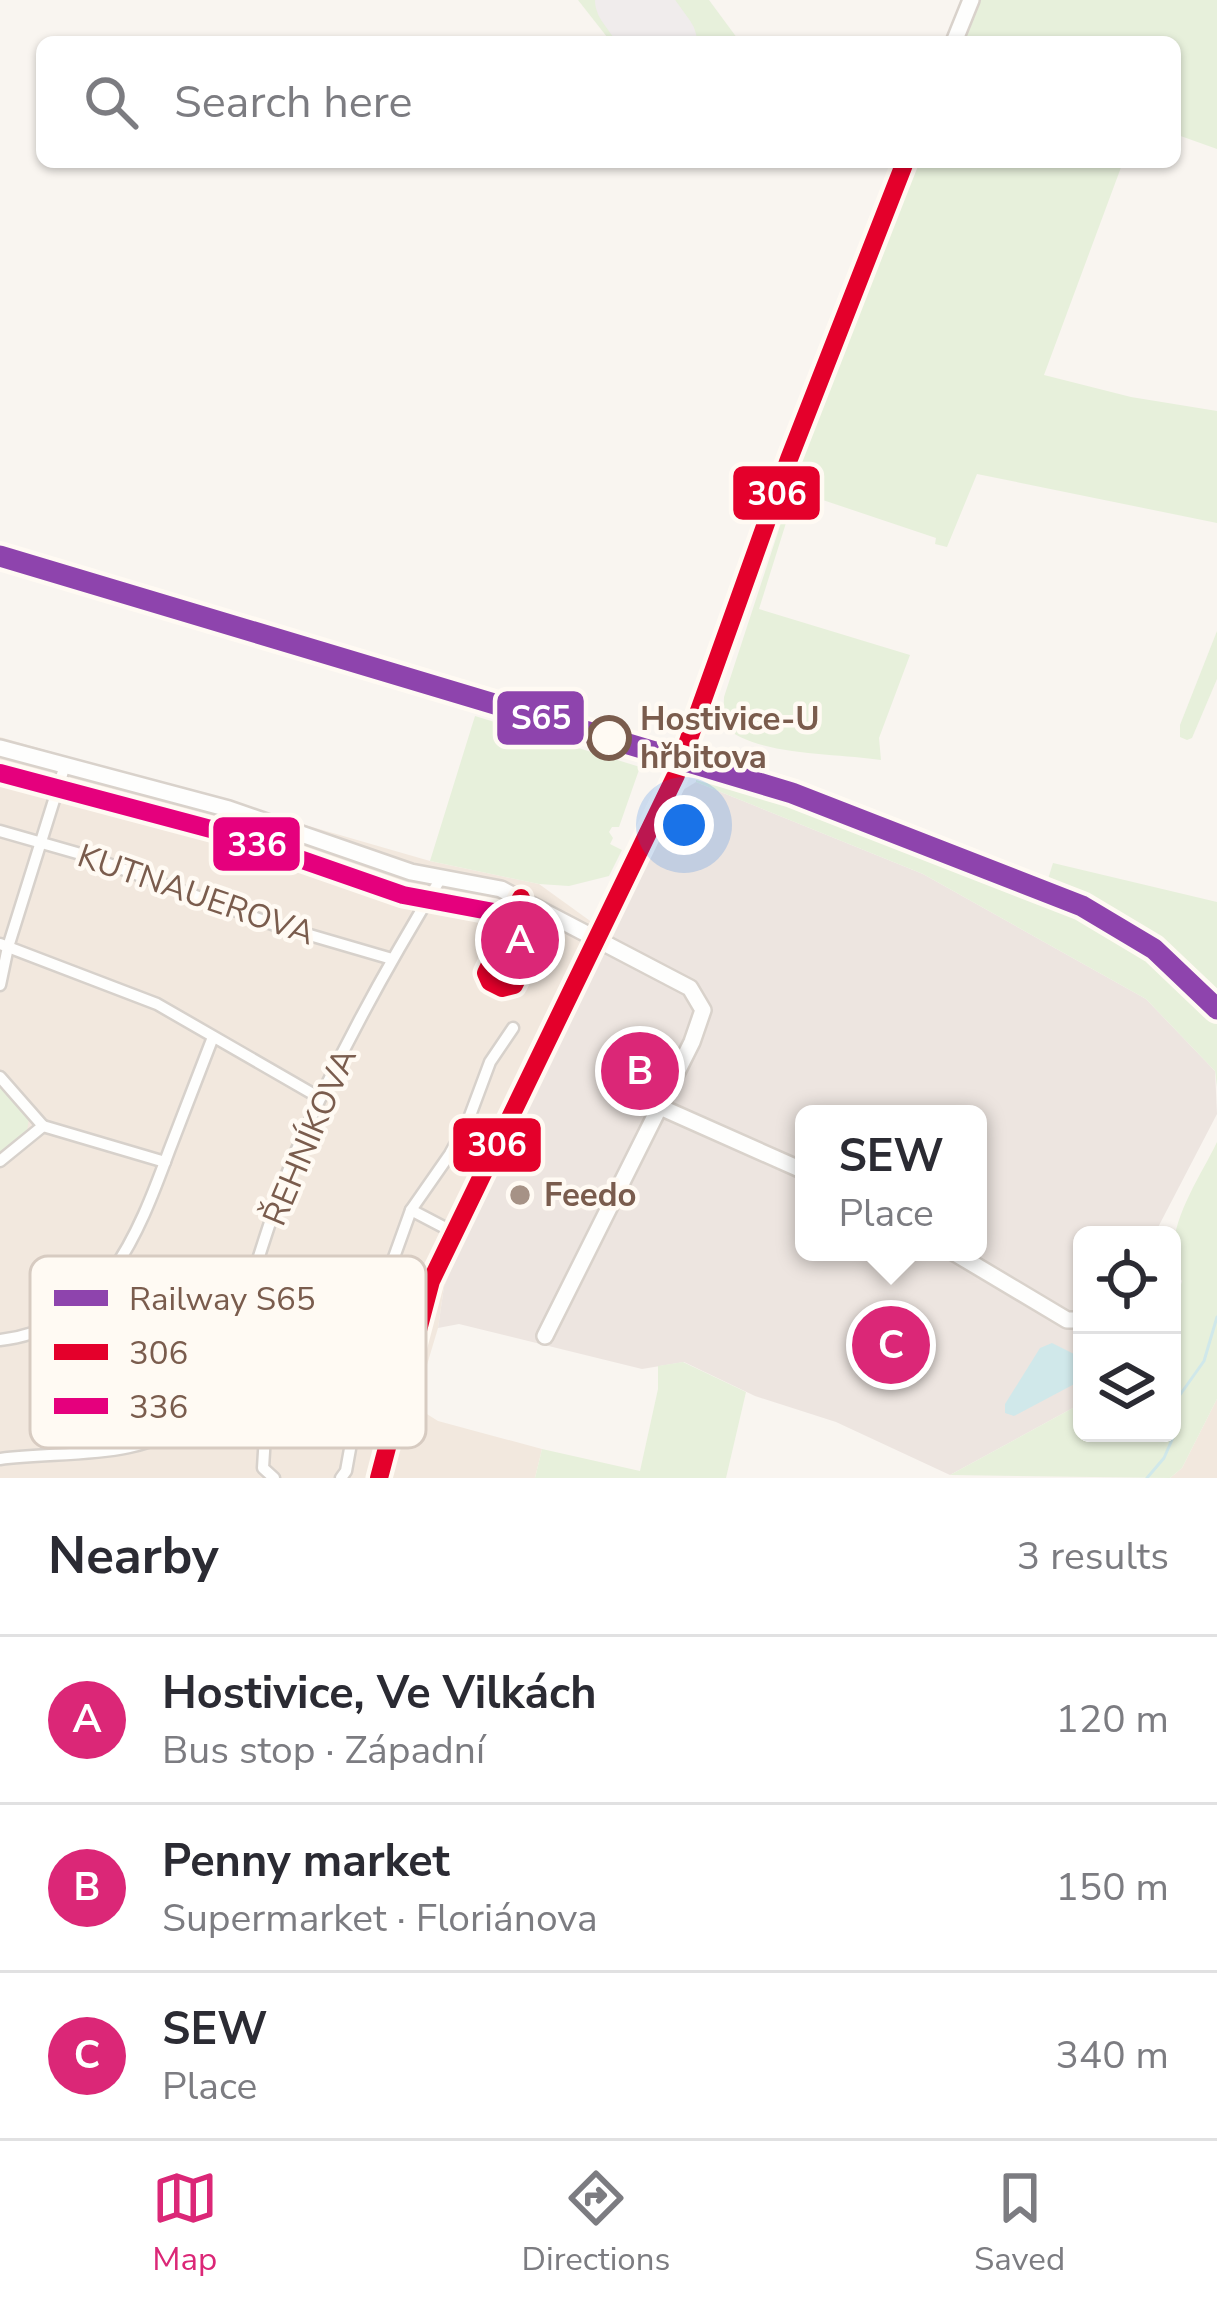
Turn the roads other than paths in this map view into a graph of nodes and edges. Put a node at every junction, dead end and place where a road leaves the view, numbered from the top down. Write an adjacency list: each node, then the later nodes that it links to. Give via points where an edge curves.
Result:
1 (971, 0): 2 (main road)
2 (956, 36)
3 (903, 168): 9 (main road, via 676,775)
4 (0, 748): 5 (main road)
5 (65, 765): 7 (street); 8 (main road)
6 (0, 831): 7 (street, KUTNAUEROVA)
7 (44, 843): 10 (street); 11 (street, KUTNAUEROVA)
8 (442, 878): 9 (main road, via 502,889); 11 (street, ŘEHNÍKOVA)
9 (594, 939): 17 (main road, via 690,988 703,1010); 23 (main road)
10 (4, 945): 12 (street); 14 (street, via 157,1004)
11 (392, 959): 16 (street, ŘEHNÍKOVA)
12 (0, 985)
13 (513, 1028): 22 (street, via 450,1154)
14 (213, 1037): 16 (street); 20 (street)
15 (0, 1077): 18 (street)
16 (320, 1098): 25 (street, ŘEHNÍKOVA)
17 (660, 1107): 21 (main road); 31 (main road)
18 (43, 1126): 19 (street); 20 (street)
19 (0, 1161)
20 (165, 1162): 24 (street)
21 (795, 1168)
22 (411, 1210): 23 (street); 26 (street)
23 (453, 1232): 28 (main road)
24 (125, 1256)
25 (262, 1256)
26 (395, 1256)
27 (968, 1261): 29 (main road)
28 (426, 1300)
29 (1073, 1320)
30 (30, 1334): 32 (street)
31 (545, 1336)
32 (0, 1340)
33 (132, 1448): 37 (street)
34 (263, 1448): 38 (street, via 262,1468)
35 (350, 1448): 39 (street)
36 (387, 1448): 40 (main road)
37 (0, 1459)
38 (274, 1478)
39 (341, 1478)
40 (379, 1478)

